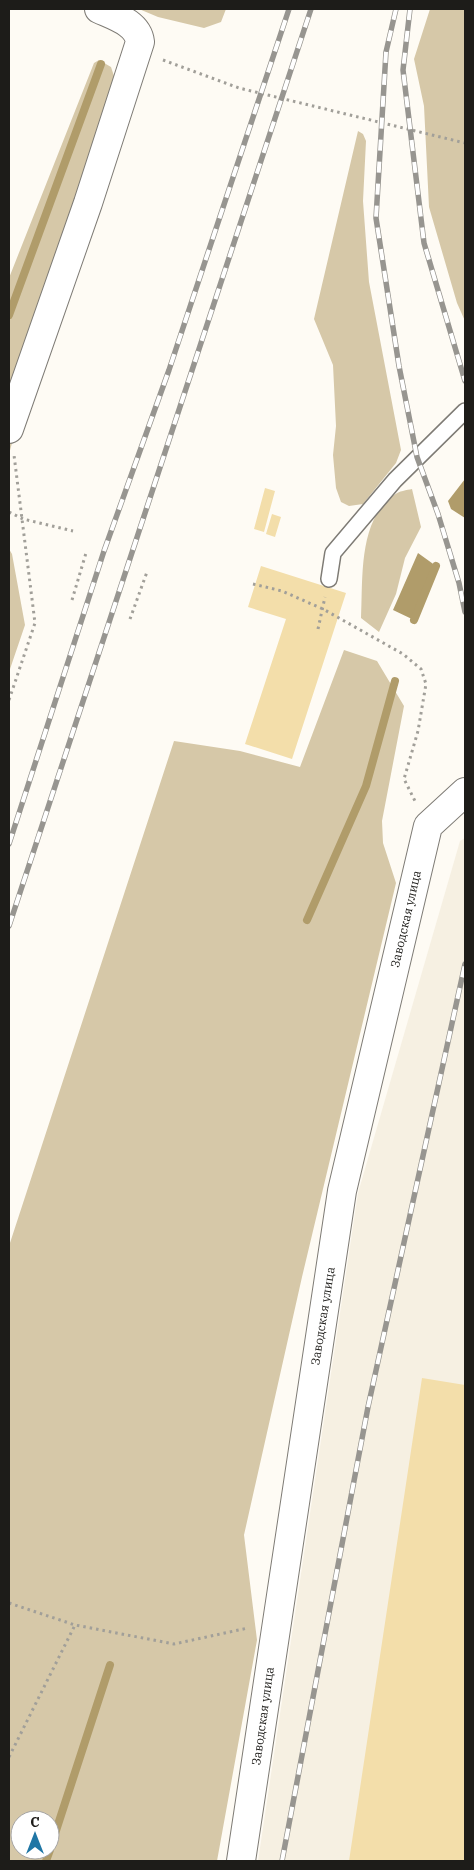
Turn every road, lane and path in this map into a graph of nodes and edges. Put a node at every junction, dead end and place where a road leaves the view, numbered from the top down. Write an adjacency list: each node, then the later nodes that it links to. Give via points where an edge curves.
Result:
1 (99, 9): 2 (street, via 134,27 139,35)
2 (138, 51): 3 (path, via 239,88); 5 (street)
3 (465, 143)
4 (465, 411): 11 (lane, via 395,480 333,553)
5 (10, 427): 7 (path)
6 (9, 512): 7 (path)
7 (23, 519): 8 (path); 17 (path, via 35,623)
8 (73, 531)
9 (86, 553): 13 (path)
10 (146, 572): 15 (path)
11 (329, 579): 14 (path)
12 (254, 584): 14 (path)
13 (72, 600)
14 (323, 609): 16 (path); 19 (path, via 403,654 421,669 426,684 418,731 404,779)
15 (130, 619)
16 (318, 629)
17 (9, 700)
18 (465, 792): 19 (street)
19 (428, 826): 21 (street, Заводская улица, via 342,1191)
20 (9, 1603): 22 (path)
21 (276, 1622): 22 (path, via 174,1644); 24 (street, Заводская улица)
22 (75, 1625): 23 (path)
23 (9, 1757)
24 (241, 1861)

